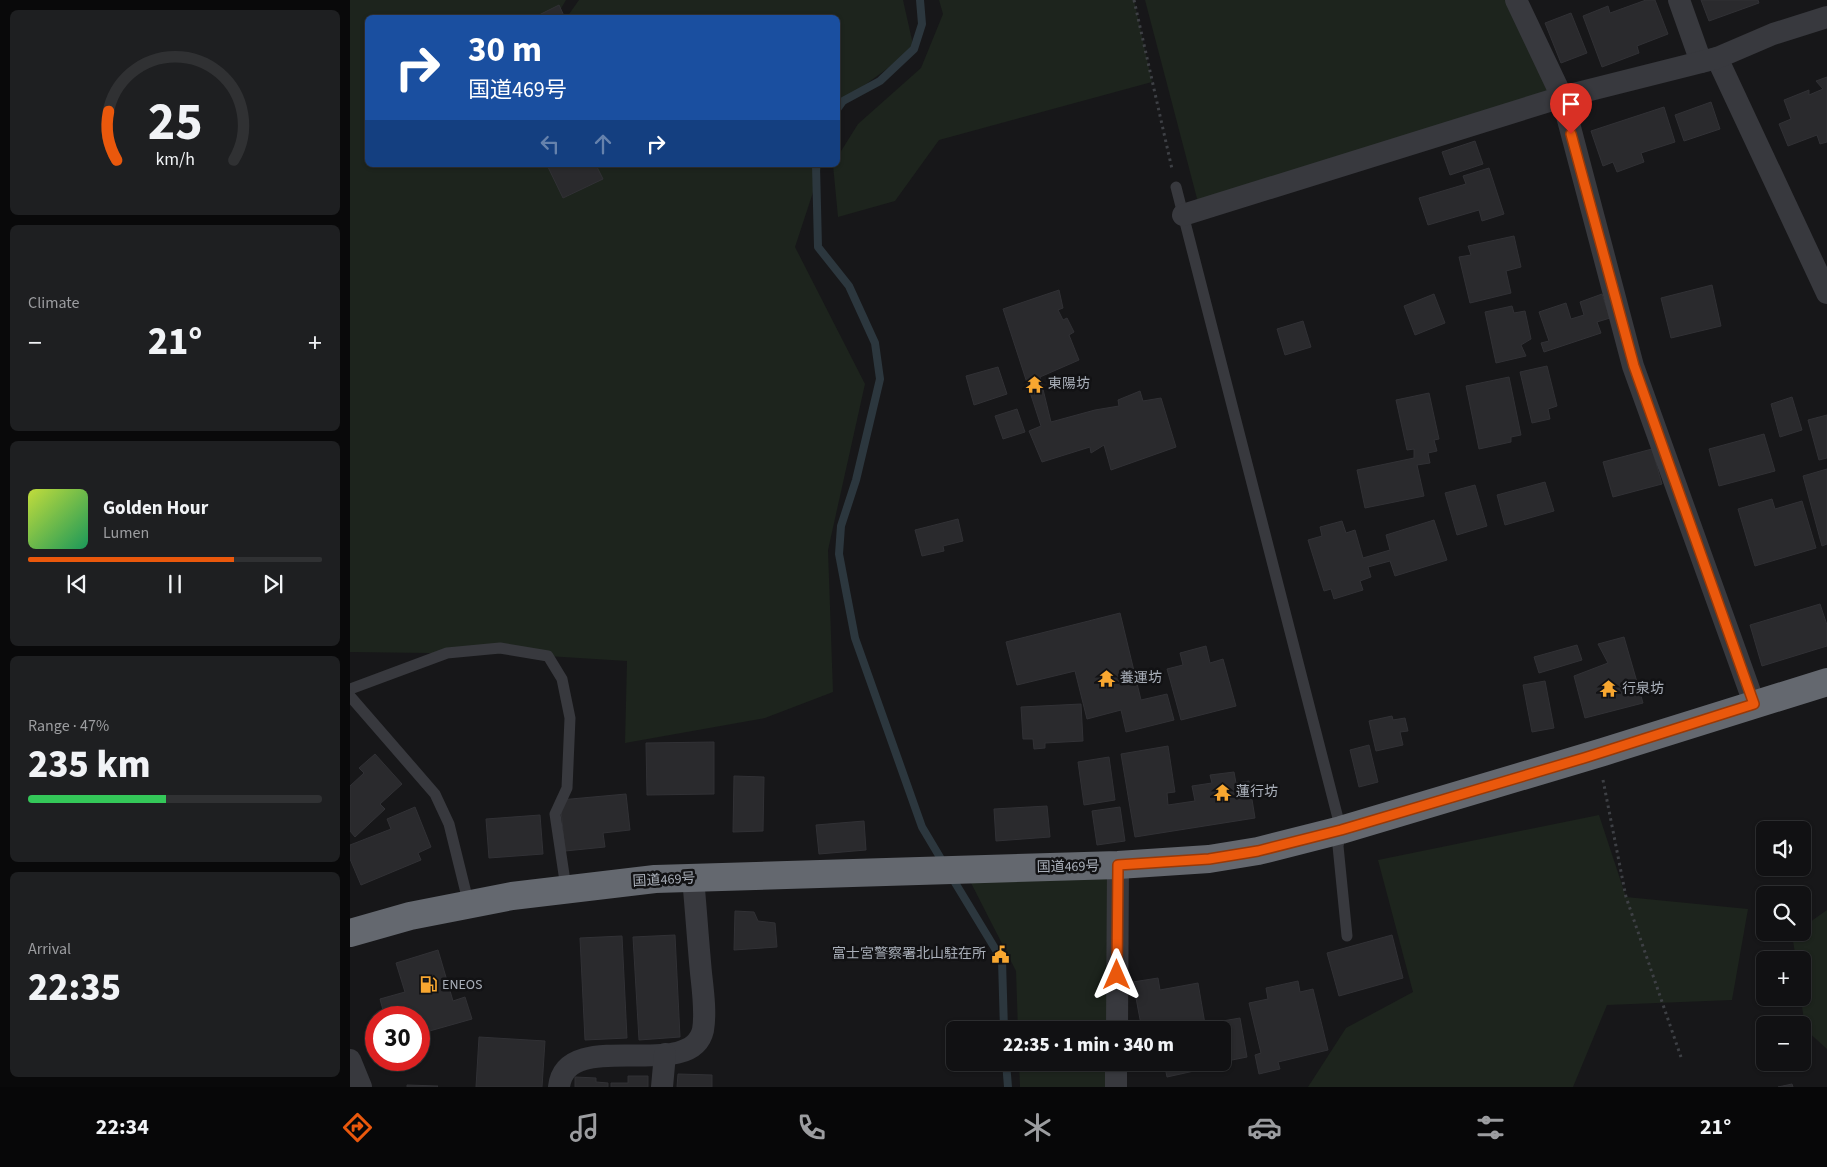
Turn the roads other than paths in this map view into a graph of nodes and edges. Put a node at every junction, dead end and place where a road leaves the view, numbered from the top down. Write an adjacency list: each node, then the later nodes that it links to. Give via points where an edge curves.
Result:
1 (1516, 0): 5 (street)
2 (1679, 0): 4 (street)
3 (1827, 17): 4 (street)
4 (1709, 60): 5 (street); 8 (street)
5 (1562, 97): 7 (street); 12 (street, via 1634,366)
6 (1176, 186): 7 (lane)
7 (1183, 216): 13 (lane)
8 (1827, 293)
9 (1827, 682): 12 (highway, 国道469号)
10 (350, 689): 16 (lane, via 447,653 500,648 548,656 562,679 570,718 568,788 555,814)
11 (350, 696): 17 (lane, via 435,794 449,824)
12 (1754, 704): 13 (highway, 国道469号)
13 (1341, 830): 14 (highway, 国道469号, via 1258,851 1209,859); 19 (lane, via 1338,846)
14 (1118, 865): 15 (highway, 国道469号); 20 (street)
15 (693, 878): 16 (highway, 国道469号); 21 (street, via 703,1030 689,1051)
16 (566, 888): 17 (highway, 国道469号)
17 (469, 905): 18 (highway, 国道469号, via 410,916)
18 (350, 934)
19 (1347, 936)
20 (1117, 1021)
21 (665, 1054): 25 (street, via 584,1060 569,1065 560,1077); 26 (street)
22 (350, 1060): 24 (street)
23 (1116, 1071): 27 (street)
24 (361, 1087)
25 (559, 1087)
26 (662, 1087)
27 (1116, 1087)

